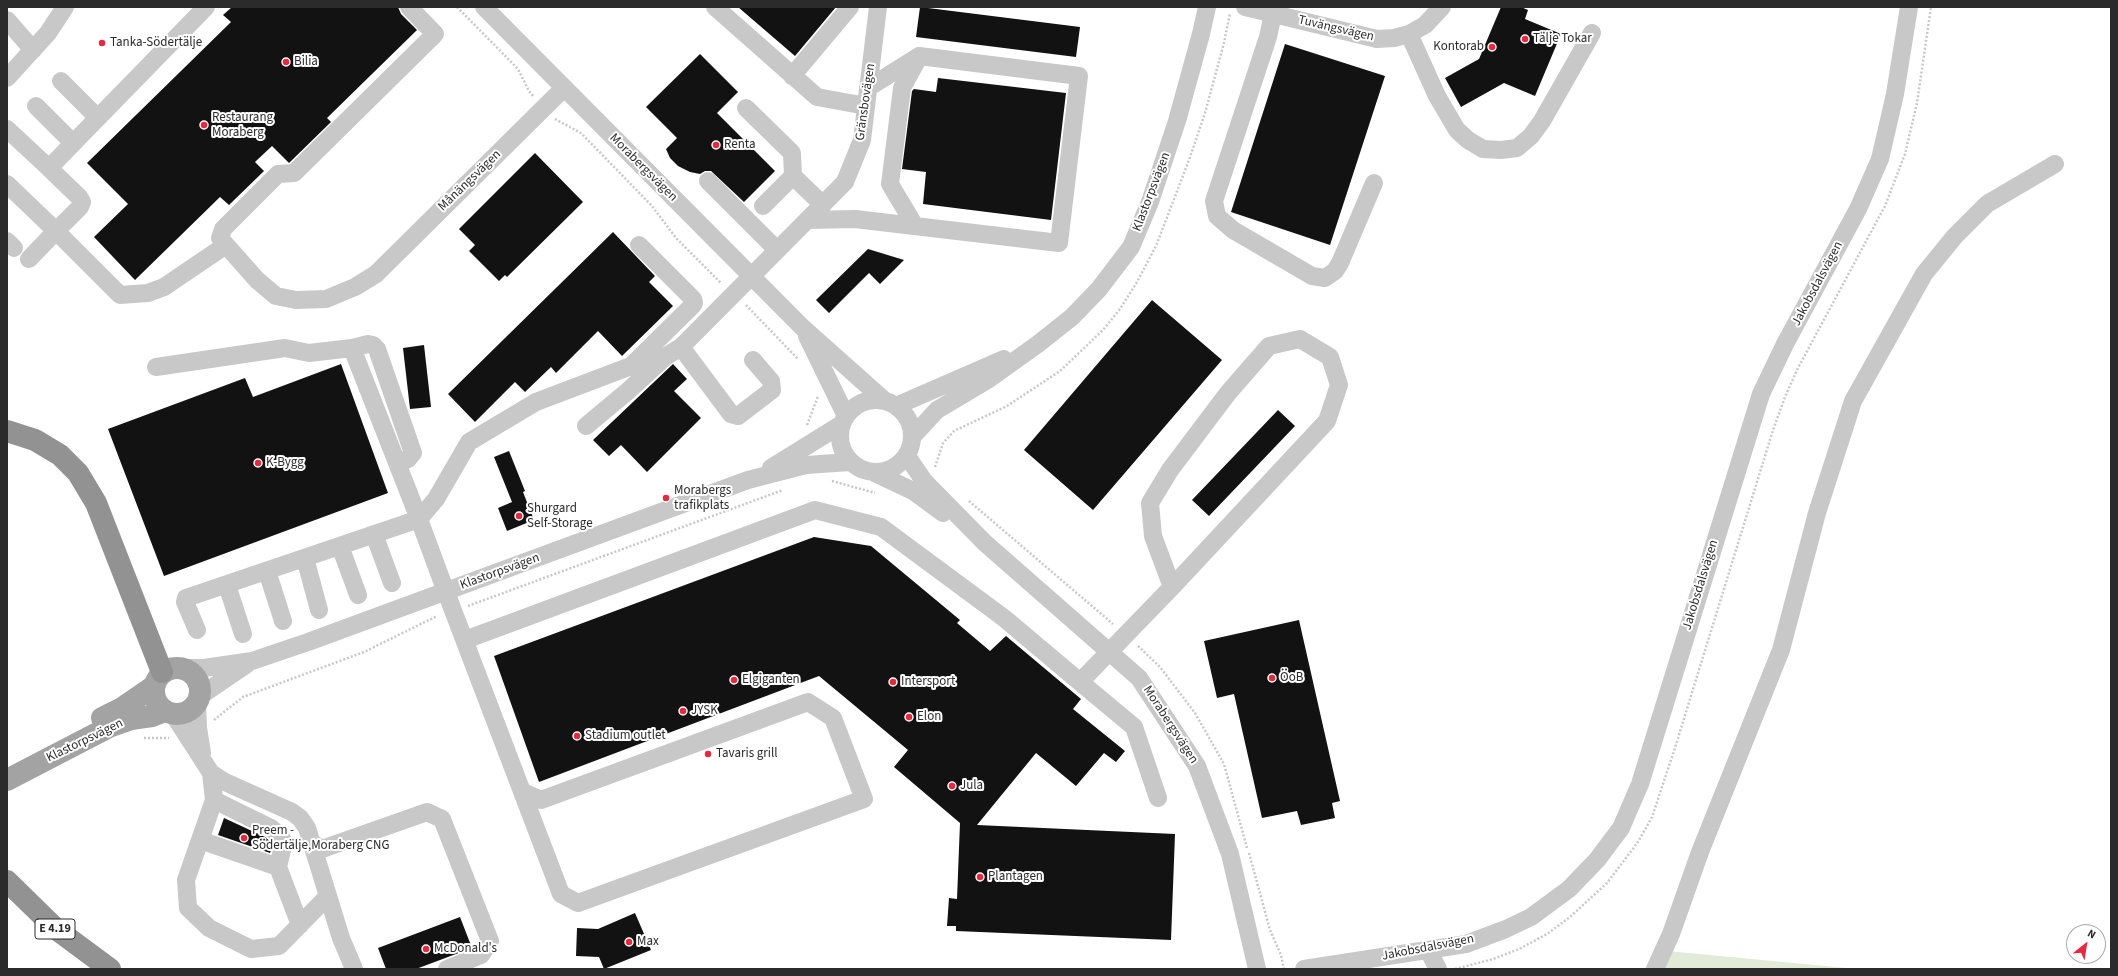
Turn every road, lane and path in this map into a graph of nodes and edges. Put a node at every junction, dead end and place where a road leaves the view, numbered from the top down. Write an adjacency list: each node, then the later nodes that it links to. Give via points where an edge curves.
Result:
1 (65, 7): 18 (street)
2 (206, 7): 29 (street)
3 (409, 7): 43 (street, via 435,34 294,173 278,174 223,229 220,238)
4 (457, 7): 27 (path, via 518,69 529,92)
5 (484, 7): 23 (street, Morabergsvägen)
6 (715, 7): 20 (street)
7 (850, 7): 20 (street)
8 (878, 7): 24 (street, Gränsbovägen)
9 (1206, 7): 50 (street, Klastorpsvägen, via 1178,120 1150,202 1131,247 1072,317)
10 (1245, 7): 14 (street, Tuvängsvägen)
11 (1442, 7): 17 (street, Tuvängsvägen, via 1425,25)
12 (1909, 7): 99 (street, Jakobsdalsvägen, via 1895,94 1880,159 1858,209 1761,394 1640,784 1621,828 1583,876 1531,917 1466,944)
13 (1931, 7): 106 (path, via 1917,103 1905,154 1885,206 1798,368 1773,430 1652,817 1638,842 1607,883 1570,917 1547,934 1519,949)
14 (1273, 14): 17 (street, Tuvängsvägen, via 1363,37 1394,38); 36 (street, via 1268,37 1214,201 1217,216 1233,230 1312,276 1325,278 1331,275 1340,263)
15 (7, 20): 18 (street)
16 (1592, 33): 17 (street, via 1531,136 1517,148 1501,150 1483,149 1457,130 1437,96)
17 (1409, 34)
18 (33, 50): 21 (street)
19 (919, 56): 24 (street); 41 (street, via 902,88 890,184); 41 (street, via 1079,76 1059,243)
20 (792, 76): 26 (street, via 817,97)
21 (7, 78)
22 (61, 81): 29 (street)
23 (564, 88): 27 (street, Månängsvägen); 47 (street, Morabergsvägen)
24 (868, 88): 26 (street, Gränsbovägen)
25 (36, 106): 31 (street)
26 (866, 106): 38 (street, Gränsbovägen, via 862,140 845,182)
27 (544, 108): 43 (street, Månängsvägen, via 376,274 355,288 326,299 296,300 276,296 257,280); 48 (path, via 558,121 581,133 652,206 676,238)
28 (746, 108): 34 (street, via 792,153)
29 (98, 118): 31 (street)
30 (7, 129): 33 (street)
31 (73, 143): 33 (street)
32 (2055, 164): 107 (street, via 1987,204 1955,236 1924,274 1853,401 1817,513 1781,650)
33 (49, 168): 42 (street, via 82,202)
34 (793, 176): 38 (street); 39 (street)
35 (708, 181): 45 (street)
36 (1374, 183)
37 (7, 184): 42 (street)
38 (823, 205): 40 (street, Gränsbovägen)
39 (763, 206)
40 (807, 220): 41 (street, via 855,219); 45 (street, Gränsbovägen)
41 (915, 226)
42 (56, 232): 43 (street, via 120,295 148,293 164,287); 46 (street)
43 (226, 245)
44 (639, 245): 64 (street, via 693,299 692,306 631,366 536,402 469,442 436,499)
45 (777, 250): 47 (street, Gränsbovägen)
46 (30, 259)
47 (751, 276): 48 (street, Gränsbovägen); 49 (street, Morabergsvägen)
48 (732, 294): 51 (street, Gränsbovägen); 53 (path, via 752,309)
49 (803, 328): 55 (street, Morabergsvägen); 56 (street, Morabergsvägen)
50 (1038, 344): 55 (street, Klastorpsvägen); 59 (street, Klastorpsvägen, via 989,379 937,410)
51 (681, 347): 52 (street, via 731,414 738,416 772,390 771,382); 57 (street, Gränsbovägen)
52 (753, 360)
53 (800, 361)
54 (156, 367): 64 (street, via 285,348 309,353 352,348)
55 (891, 403): 56 (street, via 872,400 860,403); 59 (street, via 906,414)
56 (844, 420): 61 (street, via 840,444); 63 (street, Klastorpsvägen, via 793,456)
57 (586, 426)
58 (7, 431): 83 (highway, via 35,440 60,455 78,473 96,503)
59 (913, 436): 60 (street)
60 (907, 456): 62 (street, via 895,468); 66 (street, Morabergsvägen, via 924,481)
61 (850, 462): 62 (street, via 861,470); 63 (street, Klastorpsvägen, via 806,465)
62 (875, 473): 66 (street, Morabergsvägen, via 913,491)
63 (748, 480): 73 (street, Klastorpsvägen)
64 (419, 518): 65 (street); 73 (street)
65 (374, 534): 67 (street); 70 (street)
66 (985, 543): 80 (street, Morabergsvägen)
67 (340, 546): 68 (street); 74 (street)
68 (305, 558): 69 (street); 75 (street)
69 (267, 571): 71 (street); 76 (street)
70 (392, 583)
71 (227, 584): 77 (street, via 186,598 185,602); 78 (street)
72 (1172, 587): 72 (street, via 1327,421 1339,385 1330,358 1300,339 1269,346 1228,393 1170,470 1150,503 1153,536); 80 (street)
73 (446, 592): 79 (street); 81 (street, Klastorpsvägen)
74 (358, 595)
75 (319, 610)
76 (283, 621)
77 (197, 630)
78 (244, 634)
79 (465, 640): 84 (street, via 815,510 881,526 1004,618); 90 (street)
80 (1109, 651): 84 (street); 103 (street, Morabergsvägen, via 1139,678 1197,766 1230,854)
81 (252, 661): 82 (street, Klastorpsvägen, via 204,668); 85 (street, Klastorpsvägen)
82 (183, 668): 83 (main road, via 175,668); 85 (main road, via 196,678 200,688)
83 (158, 679): 86 (main road, via 154,697); 87 (main road, Klastorpsvägen, via 122,708)
84 (1080, 682): 91 (street, via 1134,727)
85 (198, 699): 86 (main road, via 192,709 185,713); 88 (street, via 198,728)
86 (169, 713): 88 (street); 89 (main road, Klastorpsvägen, via 131,719 111,726)
87 (7, 764)
88 (207, 766): 92 (street); 94 (street, via 225,782 292,812 307,828)
89 (7, 780)
90 (523, 792): 90 (street, via 561,894 578,903 864,799 834,718 808,702 541,800)
91 (1158, 798)
92 (214, 800): 93 (street); 95 (street, via 271,828 279,835 284,842)
93 (200, 840): 95 (street); 98 (street, via 186,880 188,908 209,928 251,949 279,946)
94 (312, 843): 97 (street); 102 (street, via 322,849 427,812 442,819 490,941 481,955)
95 (278, 867): 98 (street)
96 (7, 881): 100 (highway, E 4.19, via 56,929)
97 (328, 896): 98 (street); 101 (street)
98 (300, 925)
99 (1428, 950): 104 (street, Jakobsdalsvägen); 105 (street)
100 (110, 969)
101 (354, 969)
102 (447, 969)
103 (1257, 969)
104 (1304, 969)
105 (1438, 969)
106 (1455, 969)
107 (1654, 969)

